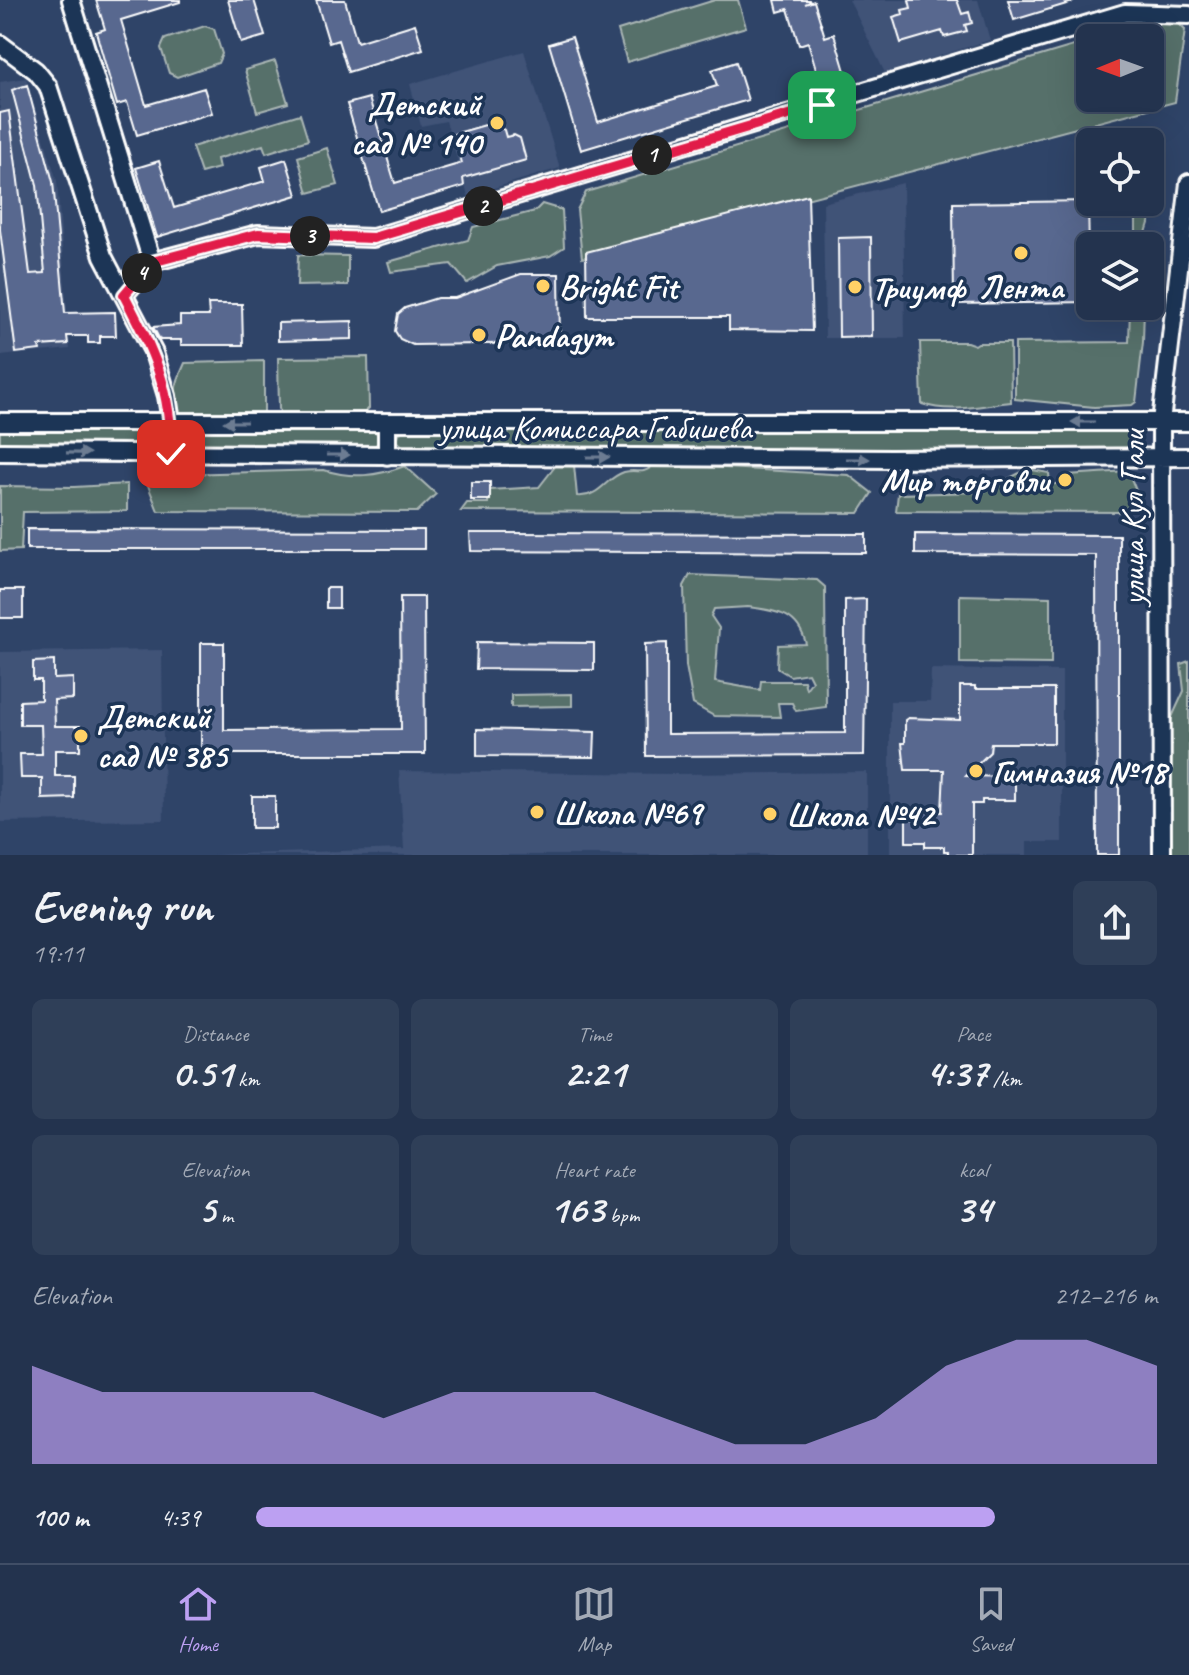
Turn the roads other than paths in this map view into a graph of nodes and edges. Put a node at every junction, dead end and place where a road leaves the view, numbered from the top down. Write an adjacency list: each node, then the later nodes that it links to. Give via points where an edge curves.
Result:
1 (71, 0): 5 (street)
2 (1189, 15): 5 (street, via 1125,13 373,238 258,234)
3 (0, 44): 6 (street, via 48,86 103,256)
4 (1189, 183): 9 (street, улица Кул Гали)
5 (152, 262): 6 (street)
6 (124, 295): 8 (street, via 154,353)
7 (0, 422): 8 (street, улица Комиссара Габишева)
8 (171, 422): 11 (street, улица Комиссара Габишева, one-way to 8); 13 (street)
9 (1161, 422): 10 (street, улица Комиссара Габишева); 11 (street, улица Комиссара Габишева, one-way to 11); 15 (street, улица Кул Гали)
10 (1189, 422)
11 (387, 423): 14 (street)
12 (0, 452): 13 (street, улица Комиссара Габишева, one-way to 13)
13 (171, 454): 14 (street, улица Комиссара Габишева, one-way to 14)
14 (387, 456): 15 (street, улица Комиссара Габишева, one-way to 15)
15 (1162, 456): 16 (street, улица Комиссара Габишева); 17 (street, улица Кул Гали)
16 (1189, 457)
17 (1162, 855)

